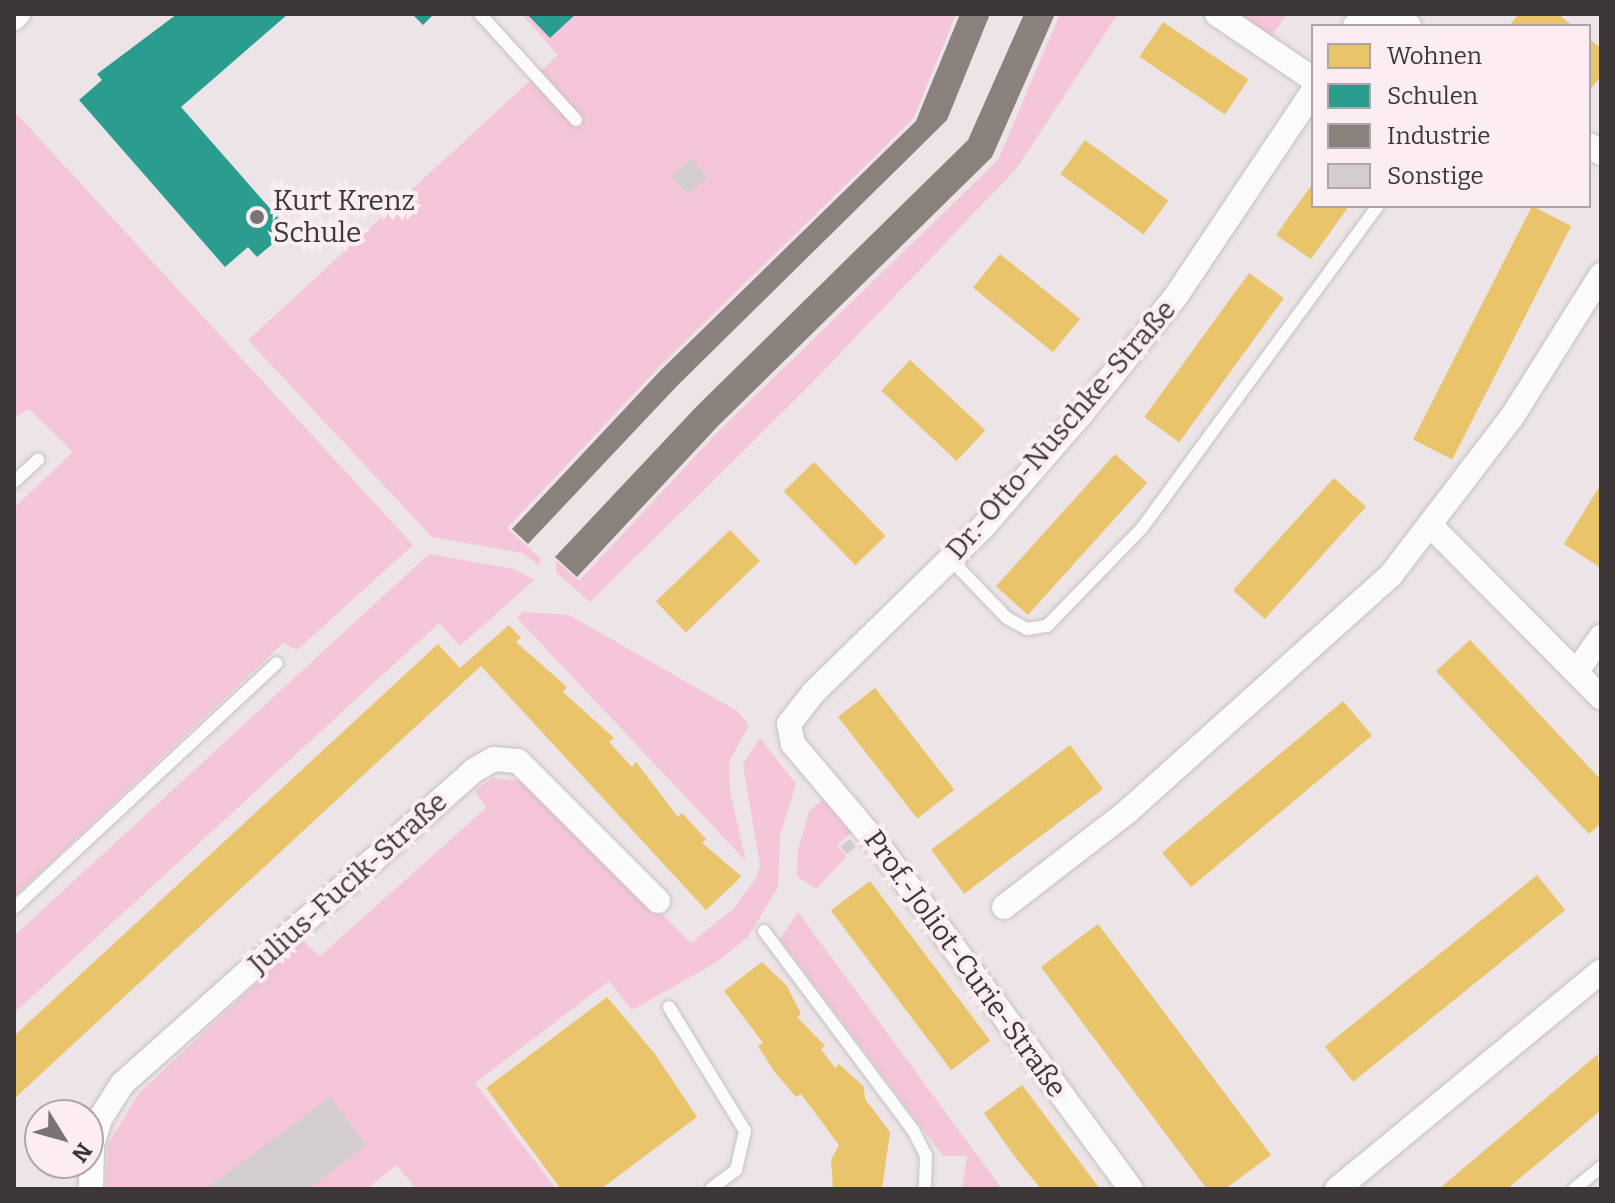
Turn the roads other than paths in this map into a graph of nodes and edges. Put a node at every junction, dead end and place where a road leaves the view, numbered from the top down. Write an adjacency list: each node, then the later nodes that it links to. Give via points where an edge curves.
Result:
1 (480, 14): 7 (lane)
2 (1217, 14): 5 (street)
3 (1358, 24): 4 (street, via 1390,15)
4 (1406, 24)
5 (1311, 78)
6 (1311, 94): 13 (street, Dr.-Otto-Nuschke-Straße, via 1176,296 1082,413)
7 (576, 120)
8 (1377, 208): 13 (lane, via 1142,528 1047,626 1027,629 1007,618)
9 (1601, 275): 12 (street, via 1512,417)
10 (38, 460): 11 (lane)
11 (14, 482)
12 (1430, 525): 16 (street); 20 (street, via 1391,575 1298,663 1128,811)
13 (951, 560): 18 (street, Dr.-Otto-Nuschke-Straße, via 813,693 789,724)
14 (1601, 637): 16 (street)
15 (277, 663): 21 (lane)
16 (1577, 671): 17 (street)
17 (1601, 697)
18 (793, 744): 29 (street, Prof.-Joliot-Curie-Straße, via 875,841)
19 (658, 901): 26 (street, Julius-Fucik-Straße, via 518,761 494,759 473,771 122,1084 100,1119 92,1145)
20 (1004, 907)
21 (14, 908)
22 (764, 931): 28 (lane, via 913,1130 926,1155)
23 (1601, 971): 30 (street)
24 (669, 1007): 27 (lane, via 745,1131 736,1170)
25 (1601, 1167): 31 (lane)
26 (91, 1189)
27 (711, 1189)
28 (925, 1189)
29 (1131, 1189)
30 (1337, 1189)
31 (1574, 1189)

